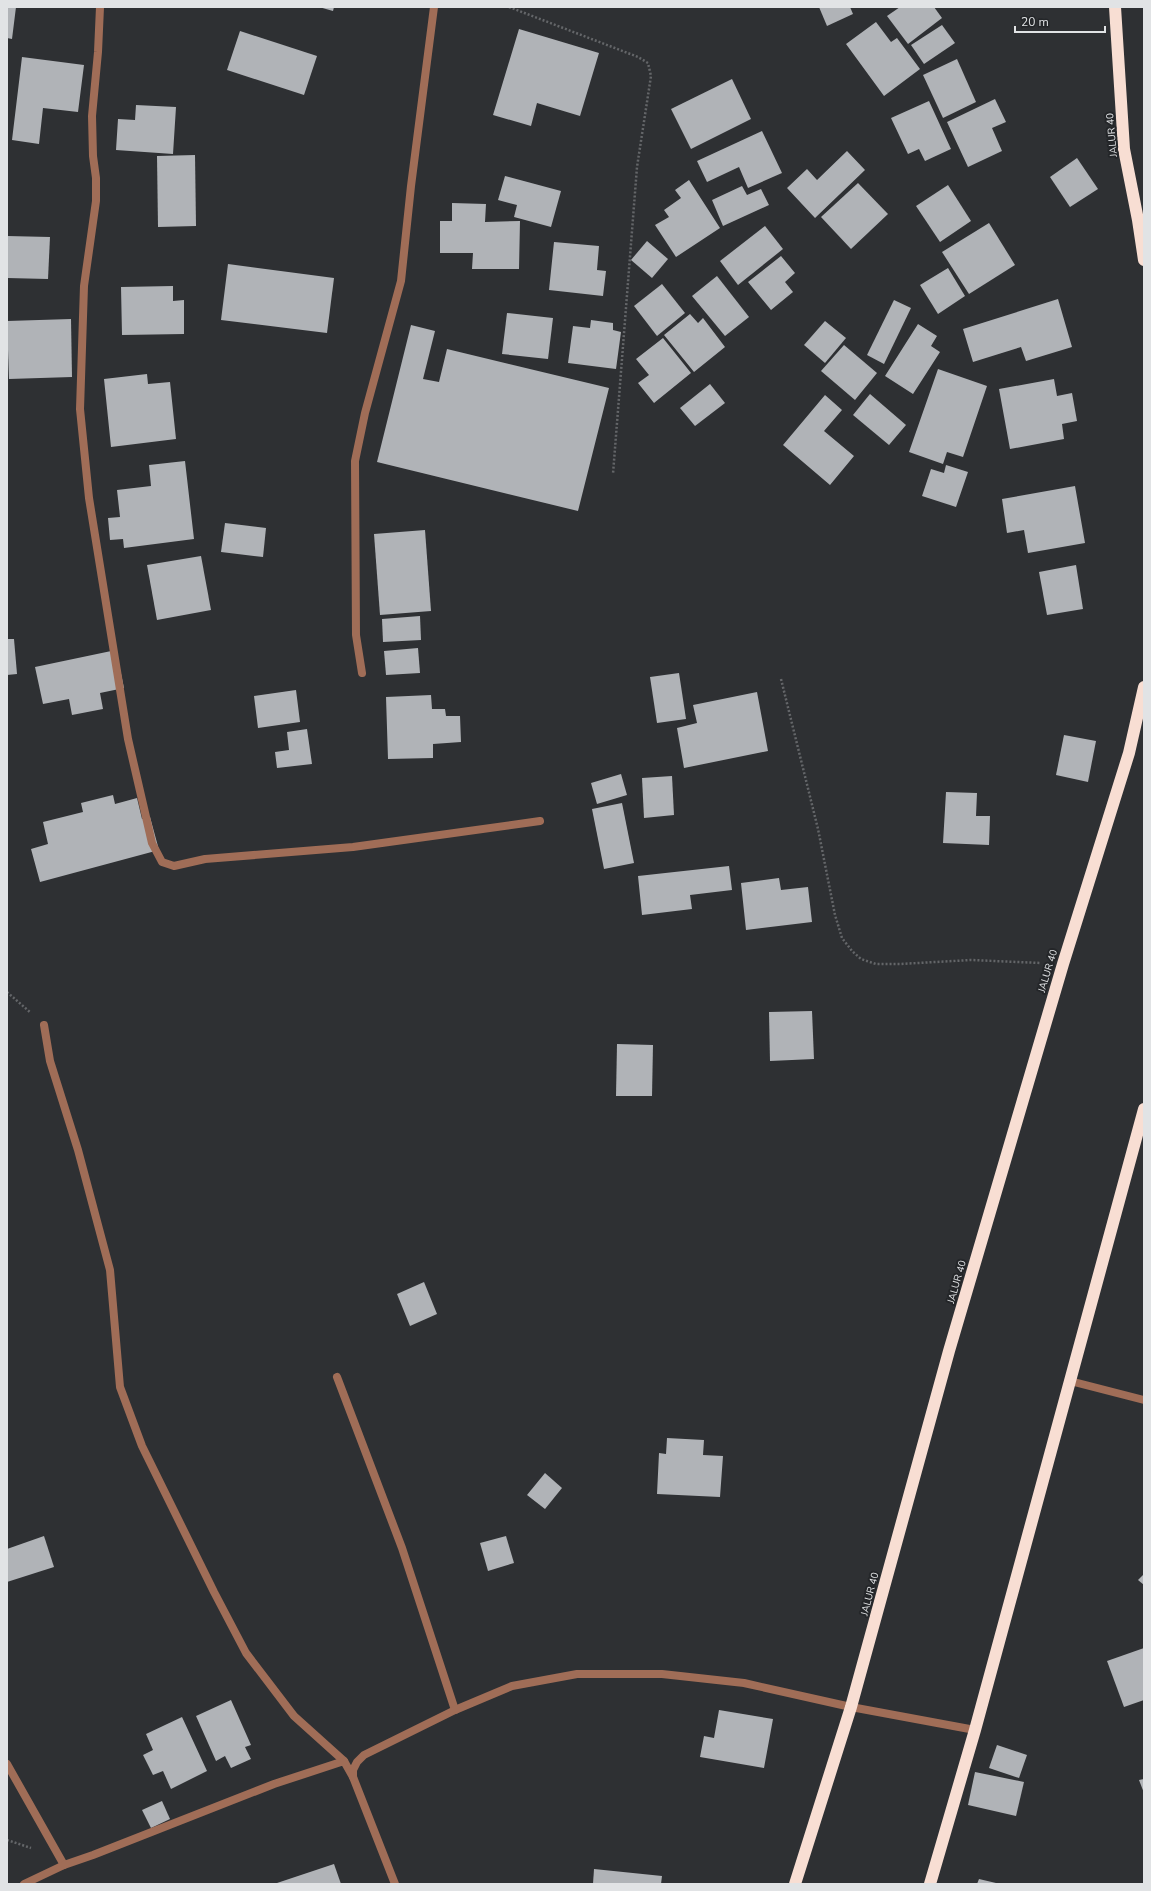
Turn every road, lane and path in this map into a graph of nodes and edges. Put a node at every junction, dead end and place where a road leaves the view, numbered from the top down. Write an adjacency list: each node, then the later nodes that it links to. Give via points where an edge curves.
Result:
1 (100, 7): 10 (street, via 92,116 96,201 84,286 80,409 89,498 128,739 152,843 158,856 162,862 174,866 205,860 353,847)
2 (434, 7): 7 (street, via 401,281 365,413 355,461 356,635)
3 (509, 7): 6 (path, via 638,57 648,63 651,76 637,167)
4 (1115, 7): 5 (highway, JALUR 40, via 1124,149)
5 (1144, 260)
6 (613, 474)
7 (362, 673)
8 (781, 679): 11 (path, via 818,829 835,915 842,938 852,951 862,959 876,964 971,960)
9 (1144, 687): 11 (highway, JALUR 40, via 1129,753)
10 (540, 821)
11 (1063, 964): 18 (highway, JALUR 40, via 949,1351)
12 (7, 992): 13 (path)
13 (44, 1025): 21 (street, via 50,1061 78,1150 110,1270 120,1387 142,1446 246,1653 294,1716)
14 (1144, 1109): 16 (highway)
15 (337, 1377): 19 (street, via 402,1548)
16 (1070, 1381): 17 (street); 20 (highway)
17 (1144, 1400)
18 (851, 1706): 19 (street, via 744,1683 662,1674 577,1674 512,1686); 20 (street); 27 (highway, JALUR 40)
19 (454, 1710): 23 (street, via 364,1755 356,1762)
20 (976, 1730): 28 (highway)
21 (344, 1761): 23 (street); 24 (street, via 274,1784)
22 (7, 1764): 24 (street)
23 (353, 1777): 26 (street)
24 (64, 1865): 25 (street)
25 (24, 1884)
26 (394, 1884)
27 (794, 1884)
28 (930, 1884)

